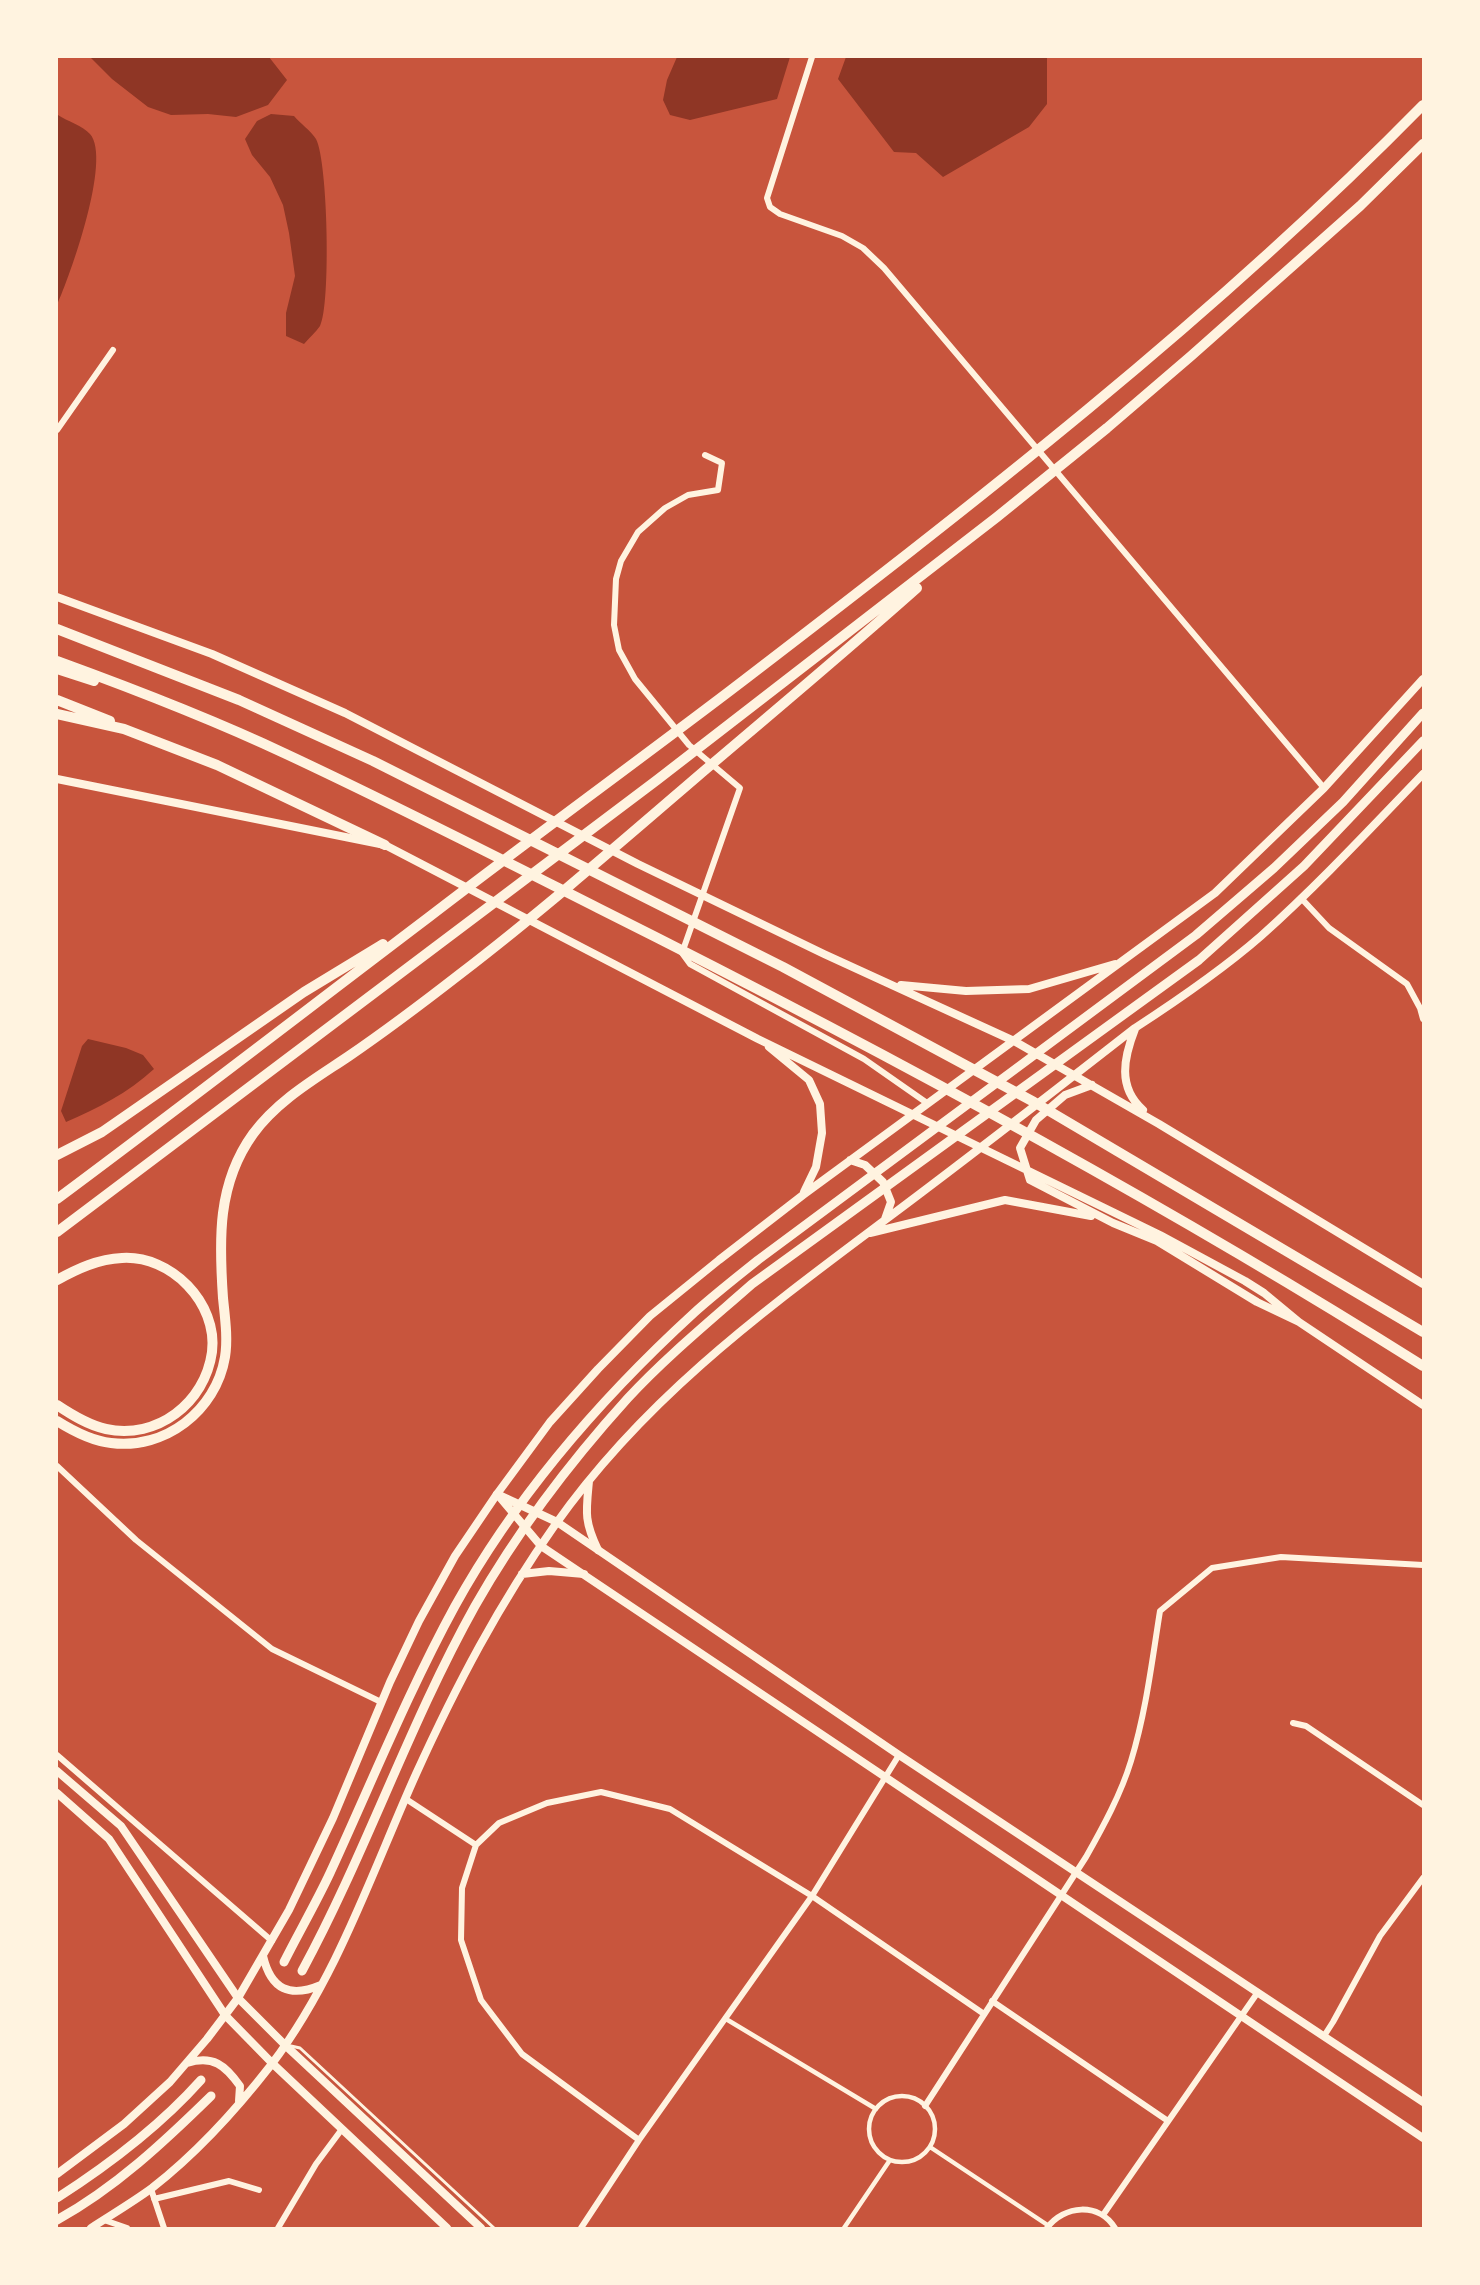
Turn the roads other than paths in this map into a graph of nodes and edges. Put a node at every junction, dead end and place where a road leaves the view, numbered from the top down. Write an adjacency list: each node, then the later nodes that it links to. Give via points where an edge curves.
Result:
1 (812, 57): 21 (street, via 767,198 770,207 842,236 863,248 884,268)
2 (1423, 105): 24 (highway, via 1276,245 986,491)
3 (1423, 144): 7 (highway, via 1360,206 1191,356)
4 (113, 350): 5 (street)
5 (57, 430)
6 (705, 456): 33 (street, via 722,463 718,490 688,495 665,508 638,532 621,561 614,596 619,650 635,679 690,745 740,788 682,953 690,964 864,1059)
7 (997, 517): 41 (highway, via 726,728); 50 (highway, via 819,675 545,907 282,1104 252,1136 233,1171 223,1208 220,1251 226,1331 224,1363 215,1387 192,1418 159,1438 128,1444 87,1437)
8 (57, 597): 26 (main road, via 222,658 323,703 638,864)
9 (57, 629): 46 (highway, via 239,700 384,766 783,967 1035,1102)
10 (57, 661): 16 (highway)
11 (57, 669): 16 (highway)
12 (1423, 679): 21 (main road)
13 (57, 700): 17 (highway)
14 (1423, 713): 76 (main road, via 1343,802 1196,935 813,1219 696,1311 626,1378 564,1446 504,1528 456,1605)
15 (57, 714): 17 (highway)
16 (195, 715): 47 (highway, via 333,776 733,975 890,1058 1128,1188)
17 (124, 729): 22 (highway, via 217,765)
18 (1423, 741): 77 (main road, via 1304,866 1198,960 752,1284 629,1398 543,1502 476,1605 422,1710 332,1914)
19 (1423, 774): 23 (main road)
20 (57, 779): 22 (main road)
21 (1324, 788): 25 (main road, via 1215,892)
22 (385, 845): 29 (main road)
23 (1301, 898): 27 (street, via 1329,928 1407,984); 28 (main road, via 1258,938)
24 (432, 914): 35 (highway, via 304,993 102,1132); 38 (highway)
25 (1122, 962): 26 (main road, via 1023,989 934,990); 30 (main road)
26 (891, 983): 30 (main road)
27 (1423, 1019)
28 (1135, 1028): 31 (main road); 34 (main road, via 1125,1059 1126,1083 1136,1104)
29 (758, 1039): 37 (main road, via 809,1080 820,1104 822,1133 816,1167); 45 (main road, via 1183,1247 1264,1293)
30 (1014, 1041): 31 (main road); 33 (main road)
31 (1076, 1075): 32 (main road); 39 (main road)
32 (1092, 1085): 34 (main road); 40 (main road, via 1065,1095 1036,1120 1020,1148 1030,1180)
33 (927, 1103): 36 (main road)
34 (1160, 1124): 44 (main road)
35 (57, 1155)
36 (850, 1160): 37 (main road); 39 (main road, via 865,1165 883,1182 891,1202)
37 (802, 1196): 53 (main road, via 650,1316 550,1422)
38 (57, 1199)
39 (885, 1220): 42 (main road)
40 (1113, 1222): 42 (main road, via 1005,1200); 45 (main road, via 1157,1241 1257,1302)
41 (57, 1232)
42 (864, 1235): 52 (main road, via 694,1369 640,1422)
43 (57, 1280): 48 (highway, via 83,1266 123,1258 161,1266 177,1276 200,1301 212,1350 202,1384 191,1401 162,1422 125,1431 107,1429 87,1423)
44 (1423, 1284)
45 (1299, 1322): 49 (main road)
46 (1423, 1332)
47 (1423, 1366)
48 (57, 1405)
49 (1423, 1405)
50 (57, 1421)
51 (57, 1467): 60 (street, via 136,1540 272,1649)
52 (590, 1481): 54 (main road); 56 (main road, via 586,1515)
53 (497, 1494): 54 (street); 55 (street); 60 (main road, via 419,1621)
54 (557, 1522): 55 (main road); 56 (street)
55 (541, 1546): 58 (main road); 59 (street)
56 (598, 1550): 63 (street)
57 (1423, 1565): 70 (street, via 1281,1557 1212,1568 1160,1611 1131,1762 1101,1830)
58 (522, 1574): 59 (main road); 67 (main road, via 451,1698)
59 (584, 1574): 65 (street)
60 (381, 1702): 74 (main road, via 333,1818)
61 (1293, 1723): 68 (street, via 1306,1726)
62 (57, 1755): 74 (street)
63 (899, 1755): 65 (street); 70 (street)
64 (57, 1771): 80 (street, via 121,1826)
65 (886, 1776): 72 (street); 73 (street)
66 (57, 1793): 82 (street, via 109,1839)
67 (406, 1799): 69 (street); 78 (main road)
68 (1423, 1805)
69 (476, 1845): 73 (street, via 499,1823 547,1803 601,1792 670,1809); 99 (street, via 462,1888 461,1940 481,2000 522,2054)
70 (1076, 1870): 72 (street); 79 (street)
71 (1423, 1878): 86 (street, via 1380,1936)
72 (1061, 1893): 81 (street); 84 (street)
73 (812, 1896): 83 (street); 85 (street)
74 (272, 1941): 75 (main road)
75 (263, 1956): 78 (main road, via 270,1975 281,1988 306,1992); 80 (main road)
76 (284, 1962)
77 (302, 1971)
78 (321, 1985): 87 (main road)
79 (1258, 1992): 84 (street); 86 (street)
80 (238, 1998): 82 (main road); 87 (main road)
81 (992, 2001): 83 (street); 96 (street)
82 (225, 2014): 88 (main road); 89 (main road)
83 (984, 2014): 94 (street)
84 (1242, 2015): 96 (street); 98 (street)
85 (726, 2019): 95 (street); 99 (street)
86 (1324, 2036): 92 (street)
87 (285, 2045): 88 (main road); 116 (main road); 117 (lane, via 300,2048)
88 (272, 2063): 93 (main road); 97 (main road)
89 (186, 2064): 93 (main road, via 199,2060 220,2064 240,2086); 102 (main road, via 124,2124)
90 (201, 2080): 105 (main road, via 151,2130)
91 (211, 2096): 108 (main road, via 131,2169)
92 (1423, 2102)
93 (238, 2105): 103 (main road, via 203,2143)
94 (925, 2106): 95 (street, via 901,2096); 100 (street, via 934,2122)
95 (876, 2109): 101 (street, via 869,2123 869,2135 873,2146)
96 (1168, 2121): 107 (street)
97 (342, 2129): 114 (street); 115 (main road)
98 (1423, 2138)
99 (639, 2140): 118 (street)
100 (930, 2147): 101 (street, via 911,2161); 110 (street)
101 (890, 2160): 119 (street)
102 (57, 2174)
103 (151, 2189): 106 (street); 109 (main road)
104 (259, 2190): 106 (street, via 229,2181)
105 (57, 2198)
106 (154, 2199): 113 (street)
107 (1103, 2215): 110 (street, via 1077,2209 1064,2212); 120 (street)
108 (57, 2220)
109 (104, 2220): 111 (main road); 112 (street)
110 (1048, 2227)
111 (91, 2228)
112 (127, 2228)
113 (164, 2228)
114 (278, 2228)
115 (447, 2228)
116 (481, 2228)
117 (494, 2228)
118 (581, 2228)
119 (844, 2228)
120 (1115, 2228)

